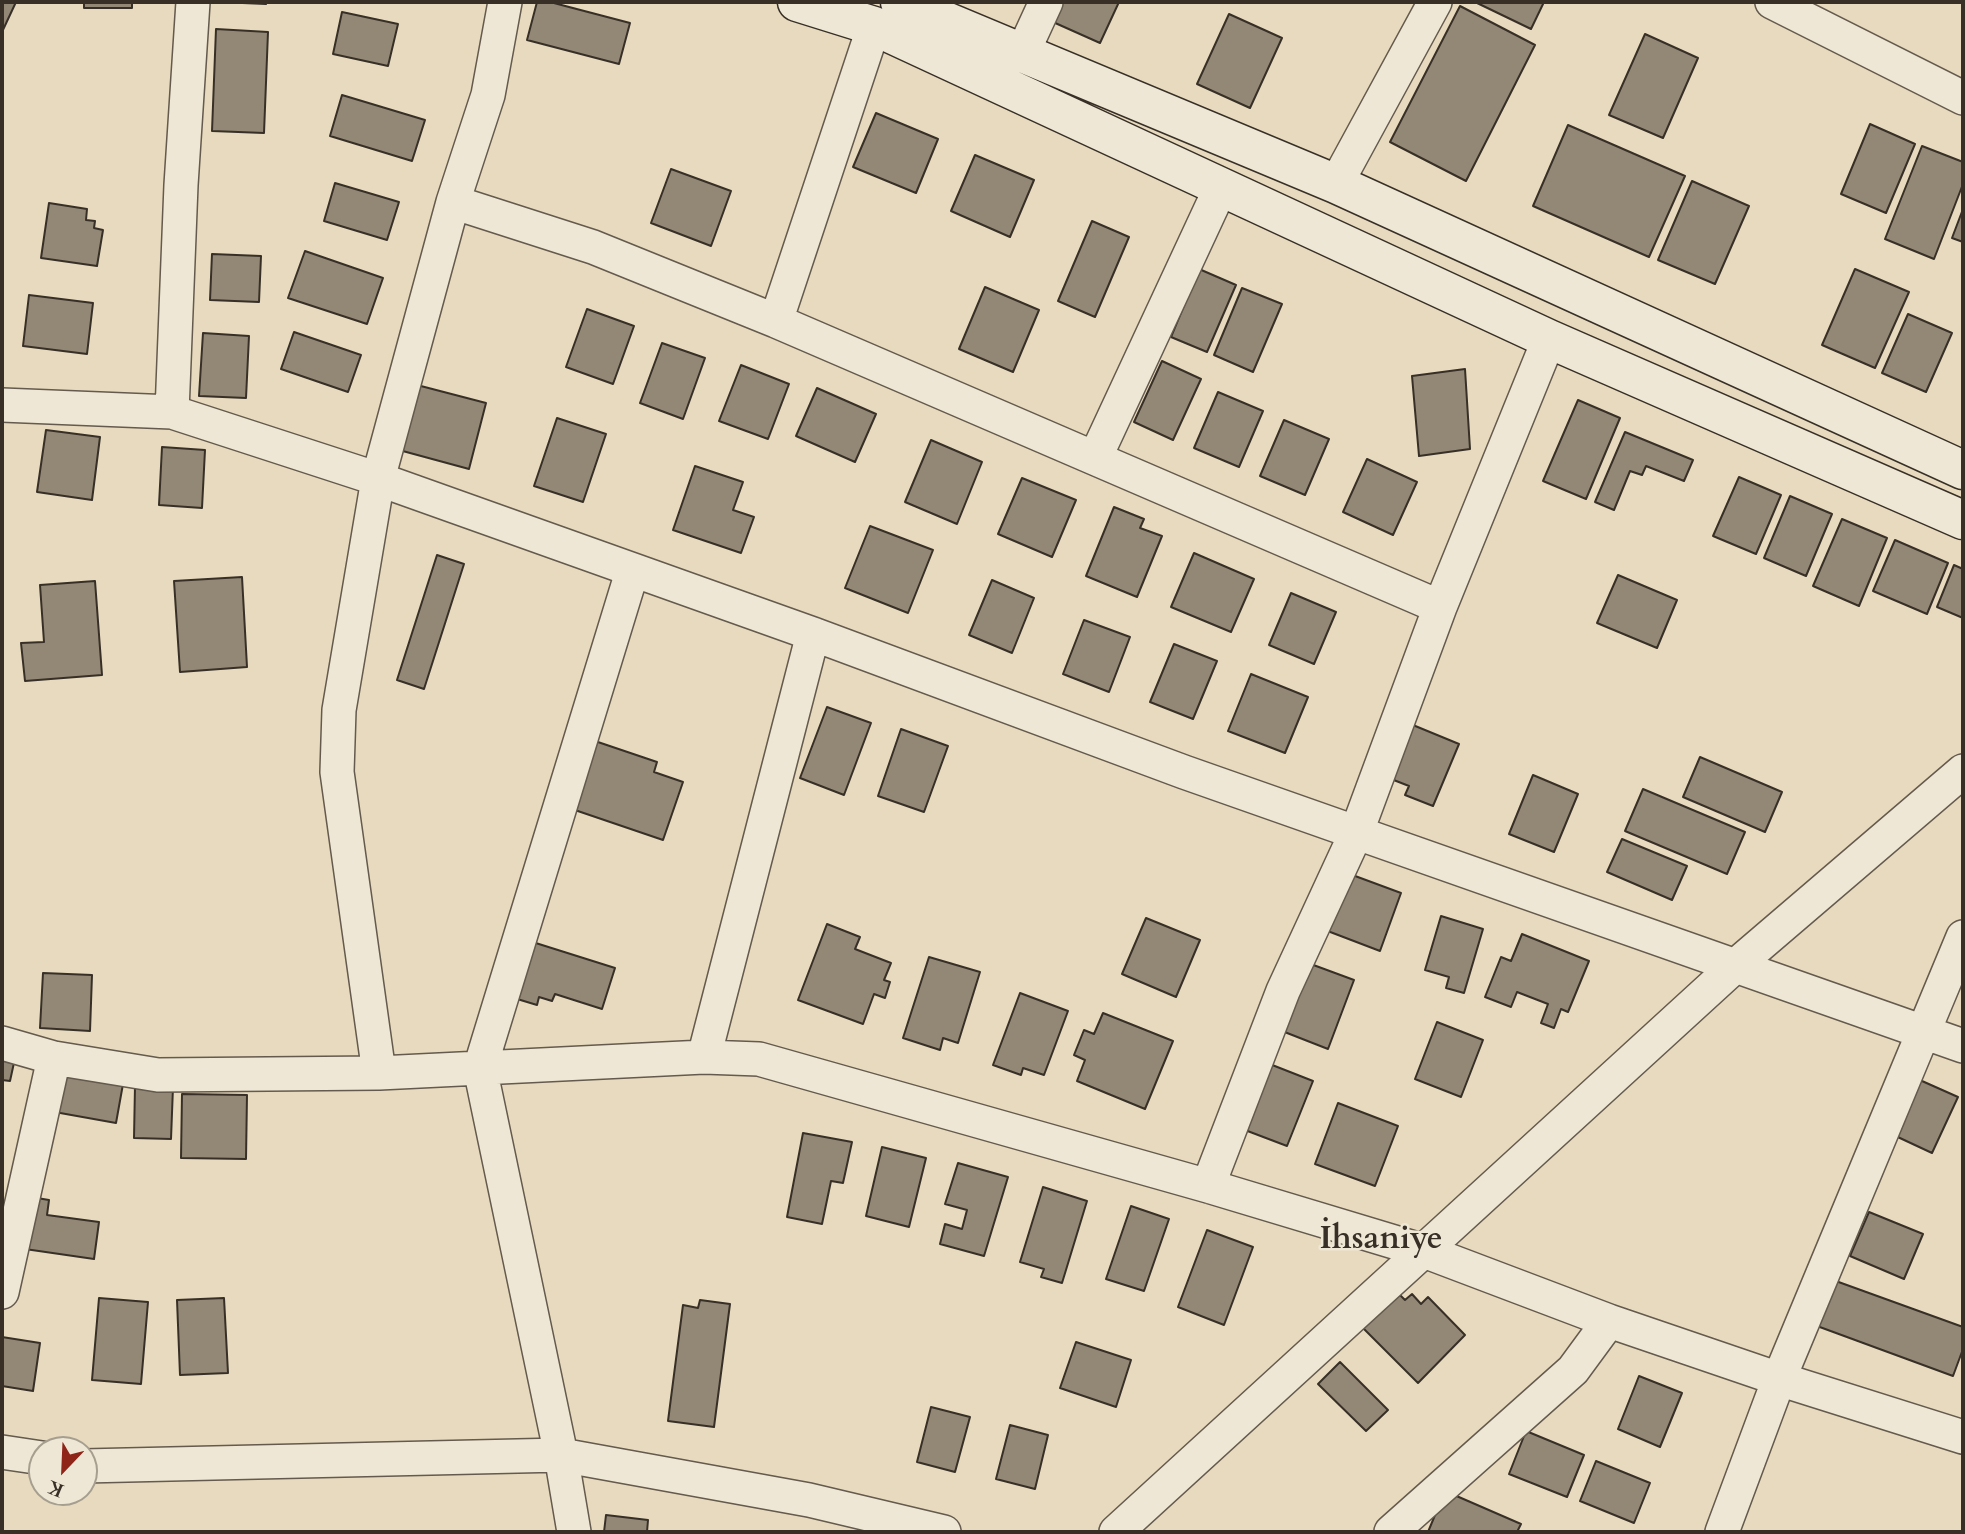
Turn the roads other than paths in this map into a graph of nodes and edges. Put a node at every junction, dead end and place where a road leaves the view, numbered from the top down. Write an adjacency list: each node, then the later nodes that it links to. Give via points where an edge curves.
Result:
1 (193, 2): 16 (street)
2 (505, 2): 12 (street, via 488,95)
3 (797, 2): 7 (main road)
4 (1046, 2): 8 (street)
5 (1436, 2): 10 (street)
6 (1772, 2): 9 (street)
7 (887, 14): 8 (main road); 11 (main road); 13 (street)
8 (1023, 52): 10 (main road)
9 (1963, 98)
10 (1335, 184): 18 (main road)
11 (1221, 187): 14 (main road); 17 (street)
12 (453, 202): 13 (street, via 593,247); 19 (street)
13 (776, 321): 17 (street)
14 (1549, 339): 20 (main road); 22 (street)
15 (2, 405): 16 (street)
16 (172, 411): 19 (street)
17 (1095, 458): 22 (street)
18 (1963, 470)
19 (378, 479): 21 (street); 34 (street, via 342,687 337,772)
20 (1963, 520)
21 (632, 572): 23 (street); 33 (street)
22 (1440, 607): 25 (street)
23 (813, 634): 25 (street); 31 (street)
24 (1963, 771): 27 (street)
25 (1357, 831): 27 (street); 35 (street, via 1283,990)
26 (1963, 937): 28 (street)
27 (1734, 967): 28 (street); 36 (street)
28 (1923, 1034): 30 (street); 39 (street)
29 (2, 1043): 32 (street)
30 (1963, 1046)
31 (704, 1057): 33 (street); 35 (street, via 759,1059)
32 (54, 1058): 34 (street, via 158,1074); 37 (street)
33 (480, 1068): 34 (street); 42 (street)
34 (379, 1073)
35 (1208, 1186): 36 (street)
36 (1424, 1251): 38 (street); 47 (street)
37 (2, 1292)
38 (1609, 1321): 39 (street); 48 (street, via 1573,1370)
39 (1779, 1378): 40 (street); 49 (street)
40 (1963, 1437)
41 (2, 1452): 43 (street)
42 (561, 1455): 44 (street); 45 (street); 46 (street, via 809,1500)
43 (28, 1456)
44 (98, 1466)
45 (574, 1532)
46 (944, 1532)
47 (1116, 1532)
48 (1391, 1532)
49 (1722, 1532)

